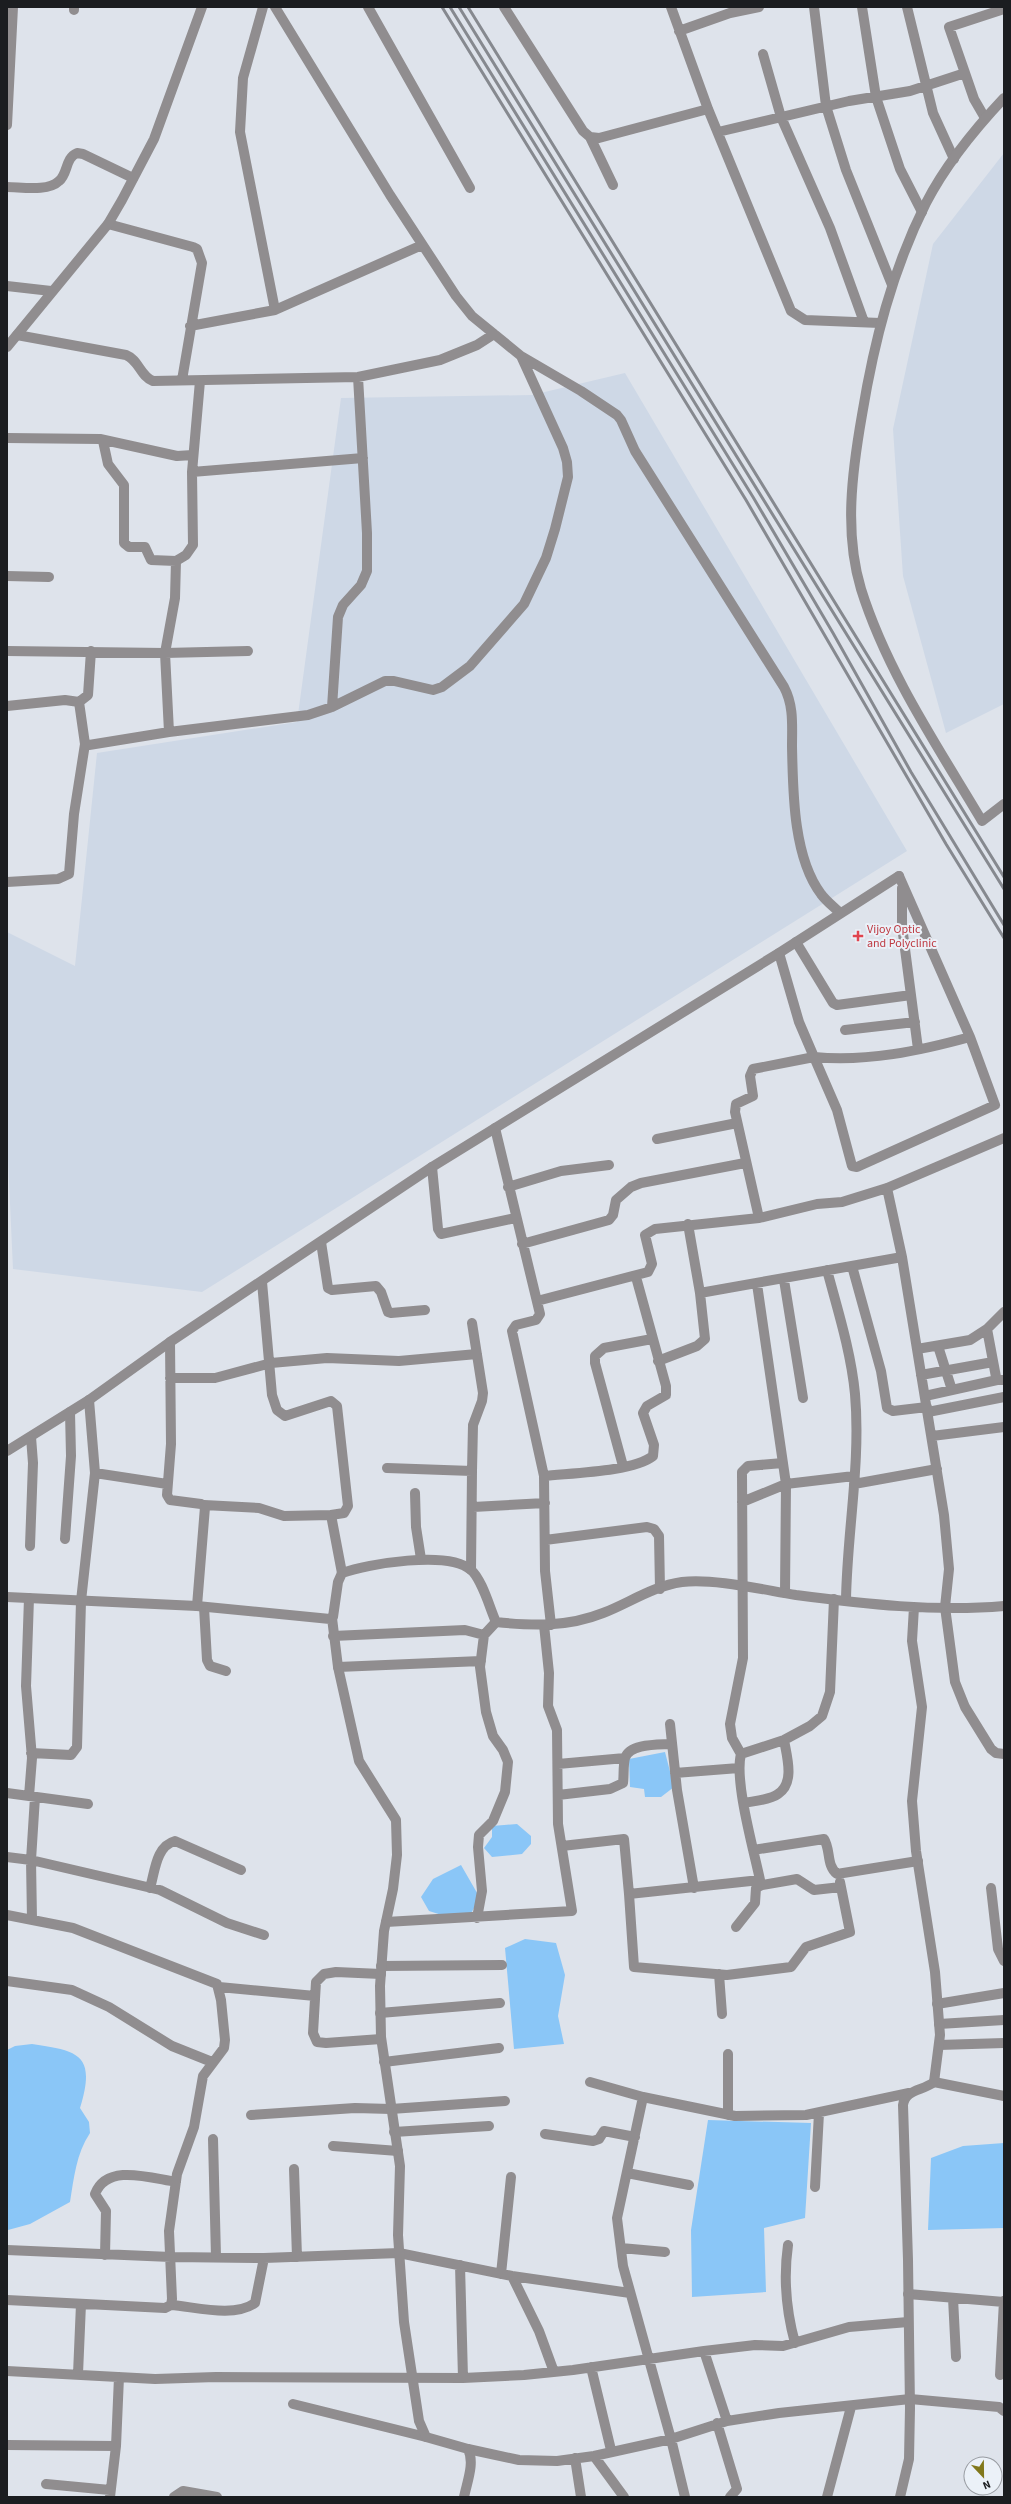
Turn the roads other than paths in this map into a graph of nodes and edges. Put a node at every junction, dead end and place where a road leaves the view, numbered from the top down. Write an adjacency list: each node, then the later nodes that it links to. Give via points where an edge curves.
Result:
1 (13, 7): 23 (street)
2 (202, 7): 27 (street, via 154,139)
3 (263, 7): 37 (street, via 243,78 240,132)
4 (275, 7): 33 (street)
5 (368, 7): 30 (street)
6 (504, 7): 25 (street, via 583,131)
7 (671, 7): 13 (street)
8 (759, 7): 13 (street, via 730,13)
9 (814, 7): 19 (street)
10 (862, 7): 17 (street)
11 (907, 7): 16 (street)
12 (1004, 9): 15 (street, via 949,26)
13 (680, 31): 20 (street)
14 (763, 54): 21 (street)
15 (964, 73): 16 (street); 22 (street)
16 (926, 86): 17 (street); 26 (street, via 936,122)
17 (876, 97): 19 (street); 31 (street, via 900,169)
18 (1004, 98): 22 (street)
19 (826, 106): 21 (street); 34 (street, via 846,170)
20 (708, 109): 24 (street); 25 (street, via 599,138)
21 (781, 117): 24 (street); 38 (street, via 830,228)
22 (985, 118): 26 (street)
23 (7, 125)
24 (718, 132): 38 (street, via 791,311 805,320)
25 (590, 137): 28 (street)
26 (954, 159): 31 (street)
27 (133, 178): 29 (street, via 77,153 70,159 61,180 57,183 43,187); 32 (street)
28 (613, 185)
29 (7, 186)
30 (470, 188)
31 (922, 212): 34 (street)
32 (108, 224): 36 (street); 40 (street, via 170,239 197,249 202,263)
33 (422, 246): 37 (street); 41 (street, via 463,306)
34 (892, 285): 39 (street)
35 (7, 286): 36 (street)
36 (51, 291): 42 (street)
37 (275, 310): 40 (street)
38 (864, 322): 39 (street)
39 (880, 323): 65 (street, via 851,479 853,544 860,587 894,670 982,821)
40 (190, 326): 46 (street)
41 (494, 334): 44 (street); 45 (street, via 477,345 440,360)
42 (17, 335): 43 (street); 46 (street, via 111,351 132,358 148,379)
43 (7, 347)
44 (521, 356): 62 (street, via 563,448 568,476 546,558 524,604 470,666 442,687 433,690 385,681); 68 (street, via 581,391 621,420 635,451 784,687 792,707 793,798 799,839 814,883 821,895)
45 (358, 377): 47 (street); 51 (street)
46 (182, 380): 47 (street)
47 (200, 381): 50 (street)
48 (7, 438): 49 (street)
49 (100, 439): 50 (street, via 177,456); 53 (street, via 105,444 108,464 124,485 124,543 129,547 145,547 151,560)
50 (194, 455): 52 (street)
51 (363, 458): 52 (street); 62 (street, via 367,571 361,585 343,605 338,617)
52 (192, 472): 53 (street, via 193,545 186,555)
53 (176, 562): 59 (street, via 175,598)
54 (7, 576): 55 (street)
55 (49, 576)
56 (7, 651): 57 (street)
57 (91, 651): 59 (street); 60 (street, via 88,695)
58 (248, 651): 59 (street)
59 (165, 653): 63 (street)
60 (79, 702): 61 (street, via 65,700); 64 (street)
61 (7, 706)
62 (332, 707): 63 (street, via 308,715)
63 (169, 732): 64 (street)
64 (85, 744): 66 (street, via 74,814 69,874 58,879)
65 (1004, 804)
66 (7, 882)
67 (902, 886): 68 (street, via 900,876); 71 (street, via 902,926); 74 (street, via 921,923)
68 (840, 913): 69 (street)
69 (796, 942): 70 (street); 71 (street, via 834,1003 838,1005)
70 (779, 953): 76 (street, via 799,1022); 78 (street)
71 (911, 995): 72 (street)
72 (915, 1022): 73 (street); 75 (street)
73 (845, 1030)
74 (970, 1037): 75 (street); 76 (street, via 995,1105 858,1167 850,1164 837,1110)
75 (918, 1049): 76 (street, via 860,1058)
76 (814, 1057): 77 (street, via 753,1069 750,1076 753,1096 736,1104)
77 (737, 1123): 80 (street); 81 (street)
78 (495, 1128): 83 (street); 84 (street)
79 (1004, 1138): 85 (street)
80 (657, 1139)
81 (745, 1162): 87 (street); 90 (street, via 635,1184 616,1200 610,1220)
82 (609, 1164): 84 (street, via 561,1171)
83 (432, 1167): 86 (street, via 438,1228 441,1234); 89 (street)
84 (508, 1187): 86 (street)
85 (887, 1188): 87 (street, via 842,1202 818,1204); 91 (street)
86 (515, 1218): 90 (street)
87 (759, 1218): 88 (street)
88 (688, 1224): 94 (street, via 648,1231 644,1241 652,1269); 98 (street)
89 (321, 1242): 96 (street); 100 (street, via 328,1288 332,1290 376,1286 381,1292 388,1312)
90 (522, 1244): 99 (street)
91 (902, 1257): 92 (street); 107 (street)
92 (852, 1266): 93 (street); 121 (street, via 881,1371 887,1408 893,1411)
93 (827, 1270): 95 (street); 134 (street, via 848,1352 854,1388)
94 (636, 1277): 99 (street); 104 (street)
95 (784, 1280): 97 (street); 119 (street)
96 (262, 1282): 105 (street); 111 (street)
97 (757, 1284): 98 (street); 127 (street)
98 (700, 1293): 109 (street, via 705,1339 697,1346)
99 (537, 1301): 133 (street, via 538,1318 516,1325 512,1331)
100 (425, 1310)
101 (1004, 1312): 103 (street)
102 (472, 1323): 108 (street)
103 (987, 1329): 106 (street, via 970,1340); 110 (street)
104 (652, 1339): 109 (street); 128 (street, via 604,1348 595,1356)
105 (170, 1342): 114 (street); 120 (street)
106 (938, 1346): 107 (street); 112 (street)
107 (917, 1349): 113 (street)
108 (477, 1354): 111 (street, via 410,1360 327,1358); 131 (street, via 483,1393 473,1425)
109 (658, 1361): 128 (street, via 666,1386 666,1395 647,1406 643,1413 655,1451 649,1459)
110 (993, 1362): 112 (street); 115 (street)
111 (271, 1363): 114 (street, via 215,1378); 142 (street, via 272,1395 280,1414 292,1415 331,1401 337,1406 348,1506 344,1513)
112 (946, 1371): 113 (street); 116 (street)
113 (921, 1375): 117 (street)
114 (170, 1378): 135 (street)
115 (1001, 1380): 116 (street)
116 (952, 1390): 117 (street)
117 (925, 1396): 121 (street)
118 (1004, 1397): 121 (street)
119 (803, 1398)
120 (89, 1400): 122 (street); 132 (street)
121 (928, 1410): 125 (street)
122 (70, 1412): 124 (street); 143 (street, via 71,1456)
123 (1004, 1427): 125 (street)
124 (31, 1436): 126 (street); 145 (street, via 33,1463)
125 (932, 1436): 130 (street)
126 (7, 1451)
127 (783, 1463): 136 (street); 138 (street, via 744,1469)
128 (623, 1466): 133 (street)
129 (388, 1468): 131 (street)
130 (937, 1469): 134 (street); 160 (street, via 950,1568)
131 (472, 1471): 141 (street)
132 (95, 1473): 135 (street); 156 (street)
133 (544, 1476): 139 (street)
134 (854, 1480): 136 (street); 155 (street)
135 (167, 1484): 140 (street, via 170,1500)
136 (786, 1484): 138 (street); 151 (street)
137 (415, 1493): 146 (street, via 416,1527)
138 (742, 1502): 149 (street)
139 (545, 1503): 141 (street); 144 (street)
140 (204, 1505): 142 (street, via 260,1508 284,1516); 157 (street)
141 (473, 1507): 147 (street)
142 (330, 1515): 148 (street)
143 (65, 1539)
144 (546, 1540): 150 (street, via 647,1527 654,1529 659,1536); 163 (street)
145 (30, 1546)
146 (421, 1559): 147 (street, via 460,1565); 148 (street, via 361,1567)
147 (471, 1570): 162 (street)
148 (342, 1573): 161 (street)
149 (741, 1586): 150 (street, via 682,1582); 151 (street); 173 (street, via 743,1658 730,1724 732,1738)
150 (660, 1589): 163 (street, via 637,1596 603,1613)
151 (786, 1593): 154 (street)
152 (7, 1597): 153 (street)
153 (29, 1598): 156 (street); 172 (street, via 26,1686)
154 (834, 1599): 155 (street); 170 (street, via 830,1692 822,1716 810,1726)
155 (846, 1600): 159 (street)
156 (81, 1602): 157 (street); 172 (street, via 77,1747 71,1755)
157 (201, 1606): 161 (street); 168 (street, via 210,1666)
158 (1004, 1606): 160 (street)
159 (914, 1607): 160 (street); 188 (street, via 912,1641 922,1708 912,1800)
160 (945, 1607): 174 (street, via 955,1682 965,1707 991,1749)
161 (332, 1618): 165 (street)
162 (496, 1622): 163 (street); 164 (street)
163 (548, 1625): 176 (street, via 548,1706 556,1730)
164 (484, 1635): 165 (street, via 465,1630); 166 (street)
165 (333, 1636): 167 (street)
166 (481, 1661): 167 (street); 197 (street, via 486,1712 493,1736 508,1762 505,1792 493,1821 479,1836 482,1891)
167 (338, 1667): 199 (street, via 359,1761 396,1820 395,1869)
168 (226, 1671)
169 (670, 1724): 171 (street)
170 (784, 1740): 173 (street); 182 (street, via 788,1774 785,1787 778,1795)
171 (672, 1744): 175 (street, via 630,1750); 178 (street)
172 (31, 1753): 181 (street)
173 (741, 1754): 177 (street)
174 (1004, 1754)
175 (625, 1758): 176 (street); 180 (street, via 623,1783 610,1789)
176 (558, 1764): 180 (street)
177 (739, 1768): 178 (street); 182 (street)
178 (675, 1773): 193 (street)
179 (7, 1793): 181 (street)
180 (558, 1795): 184 (street, via 558,1824)
181 (32, 1797): 183 (street); 187 (street)
182 (744, 1803): 185 (street)
183 (88, 1804)
184 (562, 1846): 195 (street, via 624,1839); 197 (street, via 572,1911)
185 (753, 1850): 190 (street, via 824,1839 832,1870); 193 (street, via 760,1880)
186 (7, 1857): 187 (street)
187 (31, 1860): 192 (street); 198 (street)
188 (918, 1861): 190 (street); 211 (street, via 925,1897)
189 (241, 1870): 192 (street, via 175,1841 166,1843 161,1849)
190 (838, 1874): 191 (street)
191 (841, 1887): 200 (street, via 814,1890 797,1879 762,1885 756,1888 755,1903); 205 (street, via 850,1932 806,1947 791,1967)
192 (150, 1888): 201 (street, via 188,1902 227,1924)
193 (694, 1888): 195 (street)
194 (991, 1888): 202 (street, via 998,1949)
195 (629, 1894): 205 (street, via 634,1967)
196 (7, 1915): 198 (street)
197 (478, 1918): 199 (street)
198 (32, 1920): 207 (street, via 73,1928 212,1982)
199 (386, 1922): 204 (street)
200 (736, 1926)
201 (264, 1935)
202 (1004, 1961)
203 (502, 1966): 204 (street)
204 (381, 1970): 209 (street, via 324,1974 316,1982); 212 (street)
205 (719, 1974): 213 (street)
206 (7, 1981): 221 (street, via 72,1990 109,2007 172,2046)
207 (219, 1987): 209 (street); 221 (street, via 225,2040 224,2048)
208 (1004, 1992): 211 (street)
209 (315, 1996): 216 (street, via 313,2032 317,2042)
210 (500, 2002): 212 (street)
211 (937, 2004): 215 (street)
212 (380, 2013): 216 (street)
213 (722, 2014)
214 (1004, 2020): 215 (street)
215 (939, 2024): 218 (street)
216 (381, 2039): 222 (street)
217 (1004, 2043): 218 (street)
218 (939, 2045): 224 (street)
219 (499, 2048): 222 (street)
220 (728, 2054): 232 (street)
221 (212, 2062): 243 (street, via 203,2076 194,2127)
222 (384, 2062): 229 (street)
223 (590, 2082): 227 (street)
224 (934, 2082): 225 (street); 226 (street)
225 (909, 2093): 230 (street); 260 (street, via 903,2099)
226 (1004, 2096)
227 (643, 2097): 232 (street); 236 (street)
228 (505, 2101): 229 (street)
229 (391, 2109): 231 (street, via 355,2108); 234 (street)
230 (819, 2113): 232 (street); 245 (street)
231 (251, 2115)
232 (728, 2115)
233 (489, 2126): 234 (street)
234 (394, 2132): 239 (street)
235 (545, 2134): 236 (street, via 597,2140 604,2131)
236 (635, 2137): 241 (street)
237 (213, 2139): 253 (street)
238 (333, 2146): 239 (street)
239 (398, 2151): 250 (street)
240 (294, 2169): 254 (street)
241 (627, 2173): 244 (street); 247 (street, via 617,2218)
242 (511, 2177): 257 (street)
243 (176, 2182): 251 (street, via 120,2175 110,2176 98,2185 95,2194 106,2211); 252 (street, via 169,2231)
244 (689, 2185)
245 (815, 2187)
246 (788, 2245): 267 (street, via 784,2286 787,2311)
247 (621, 2248): 249 (street); 259 (street)
248 (7, 2250): 251 (street)
249 (665, 2252)
250 (399, 2253): 254 (street); 256 (street); 277 (street, via 404,2322)
251 (106, 2254): 252 (street)
252 (171, 2257): 253 (street); 265 (street)
253 (216, 2257): 255 (street)
254 (297, 2257): 255 (street)
255 (264, 2258): 265 (street, via 255,2303 247,2309 233,2311)
256 (460, 2265): 257 (street); 278 (street)
257 (501, 2274): 258 (street)
258 (512, 2276): 259 (street); 273 (street, via 539,2331)
259 (630, 2293): 270 (street)
260 (908, 2294): 261 (street); 266 (street)
261 (953, 2298): 263 (street); 269 (street)
262 (7, 2300): 264 (street)
263 (1004, 2302): 275 (street)
264 (81, 2304): 265 (street, via 165,2308); 274 (street)
265 (170, 2305)
266 (908, 2322): 267 (street, via 849,2327); 279 (street)
267 (796, 2343): 268 (street)
268 (704, 2351): 270 (street); 283 (street)
269 (956, 2357)
270 (648, 2358): 271 (street); 285 (street)
271 (591, 2367): 273 (street); 289 (street)
272 (7, 2371): 274 (street)
273 (554, 2372): 278 (street)
274 (78, 2374): 276 (street)
275 (1000, 2375)
276 (119, 2377): 277 (street); 287 (street)
277 (413, 2378): 278 (street); 284 (street, via 419,2421)
278 (463, 2378)
279 (910, 2399): 281 (street); 282 (street, via 999,2407); 302 (street, via 908,2459)
280 (293, 2404): 284 (street)
281 (851, 2407): 283 (street, via 779,2413); 301 (street)
282 (1004, 2411)
283 (722, 2422): 285 (street); 300 (street, via 737,2489)
284 (426, 2437): 288 (street)
285 (671, 2439): 289 (street); 299 (street)
286 (7, 2445): 287 (street)
287 (116, 2446): 293 (street)
288 (468, 2449): 291 (street, via 519,2460 557,2461); 296 (street, via 471,2455 470,2473)
289 (611, 2450): 290 (street)
290 (594, 2456): 291 (street); 298 (street)
291 (575, 2458): 297 (street)
292 (46, 2484): 293 (street)
293 (110, 2494)
294 (174, 2497): 295 (street, via 183,2491)
295 (217, 2497)
296 (464, 2497)
297 (581, 2497)
298 (624, 2497)
299 (685, 2497)
300 (730, 2497)
301 (827, 2497)
302 (900, 2497)

